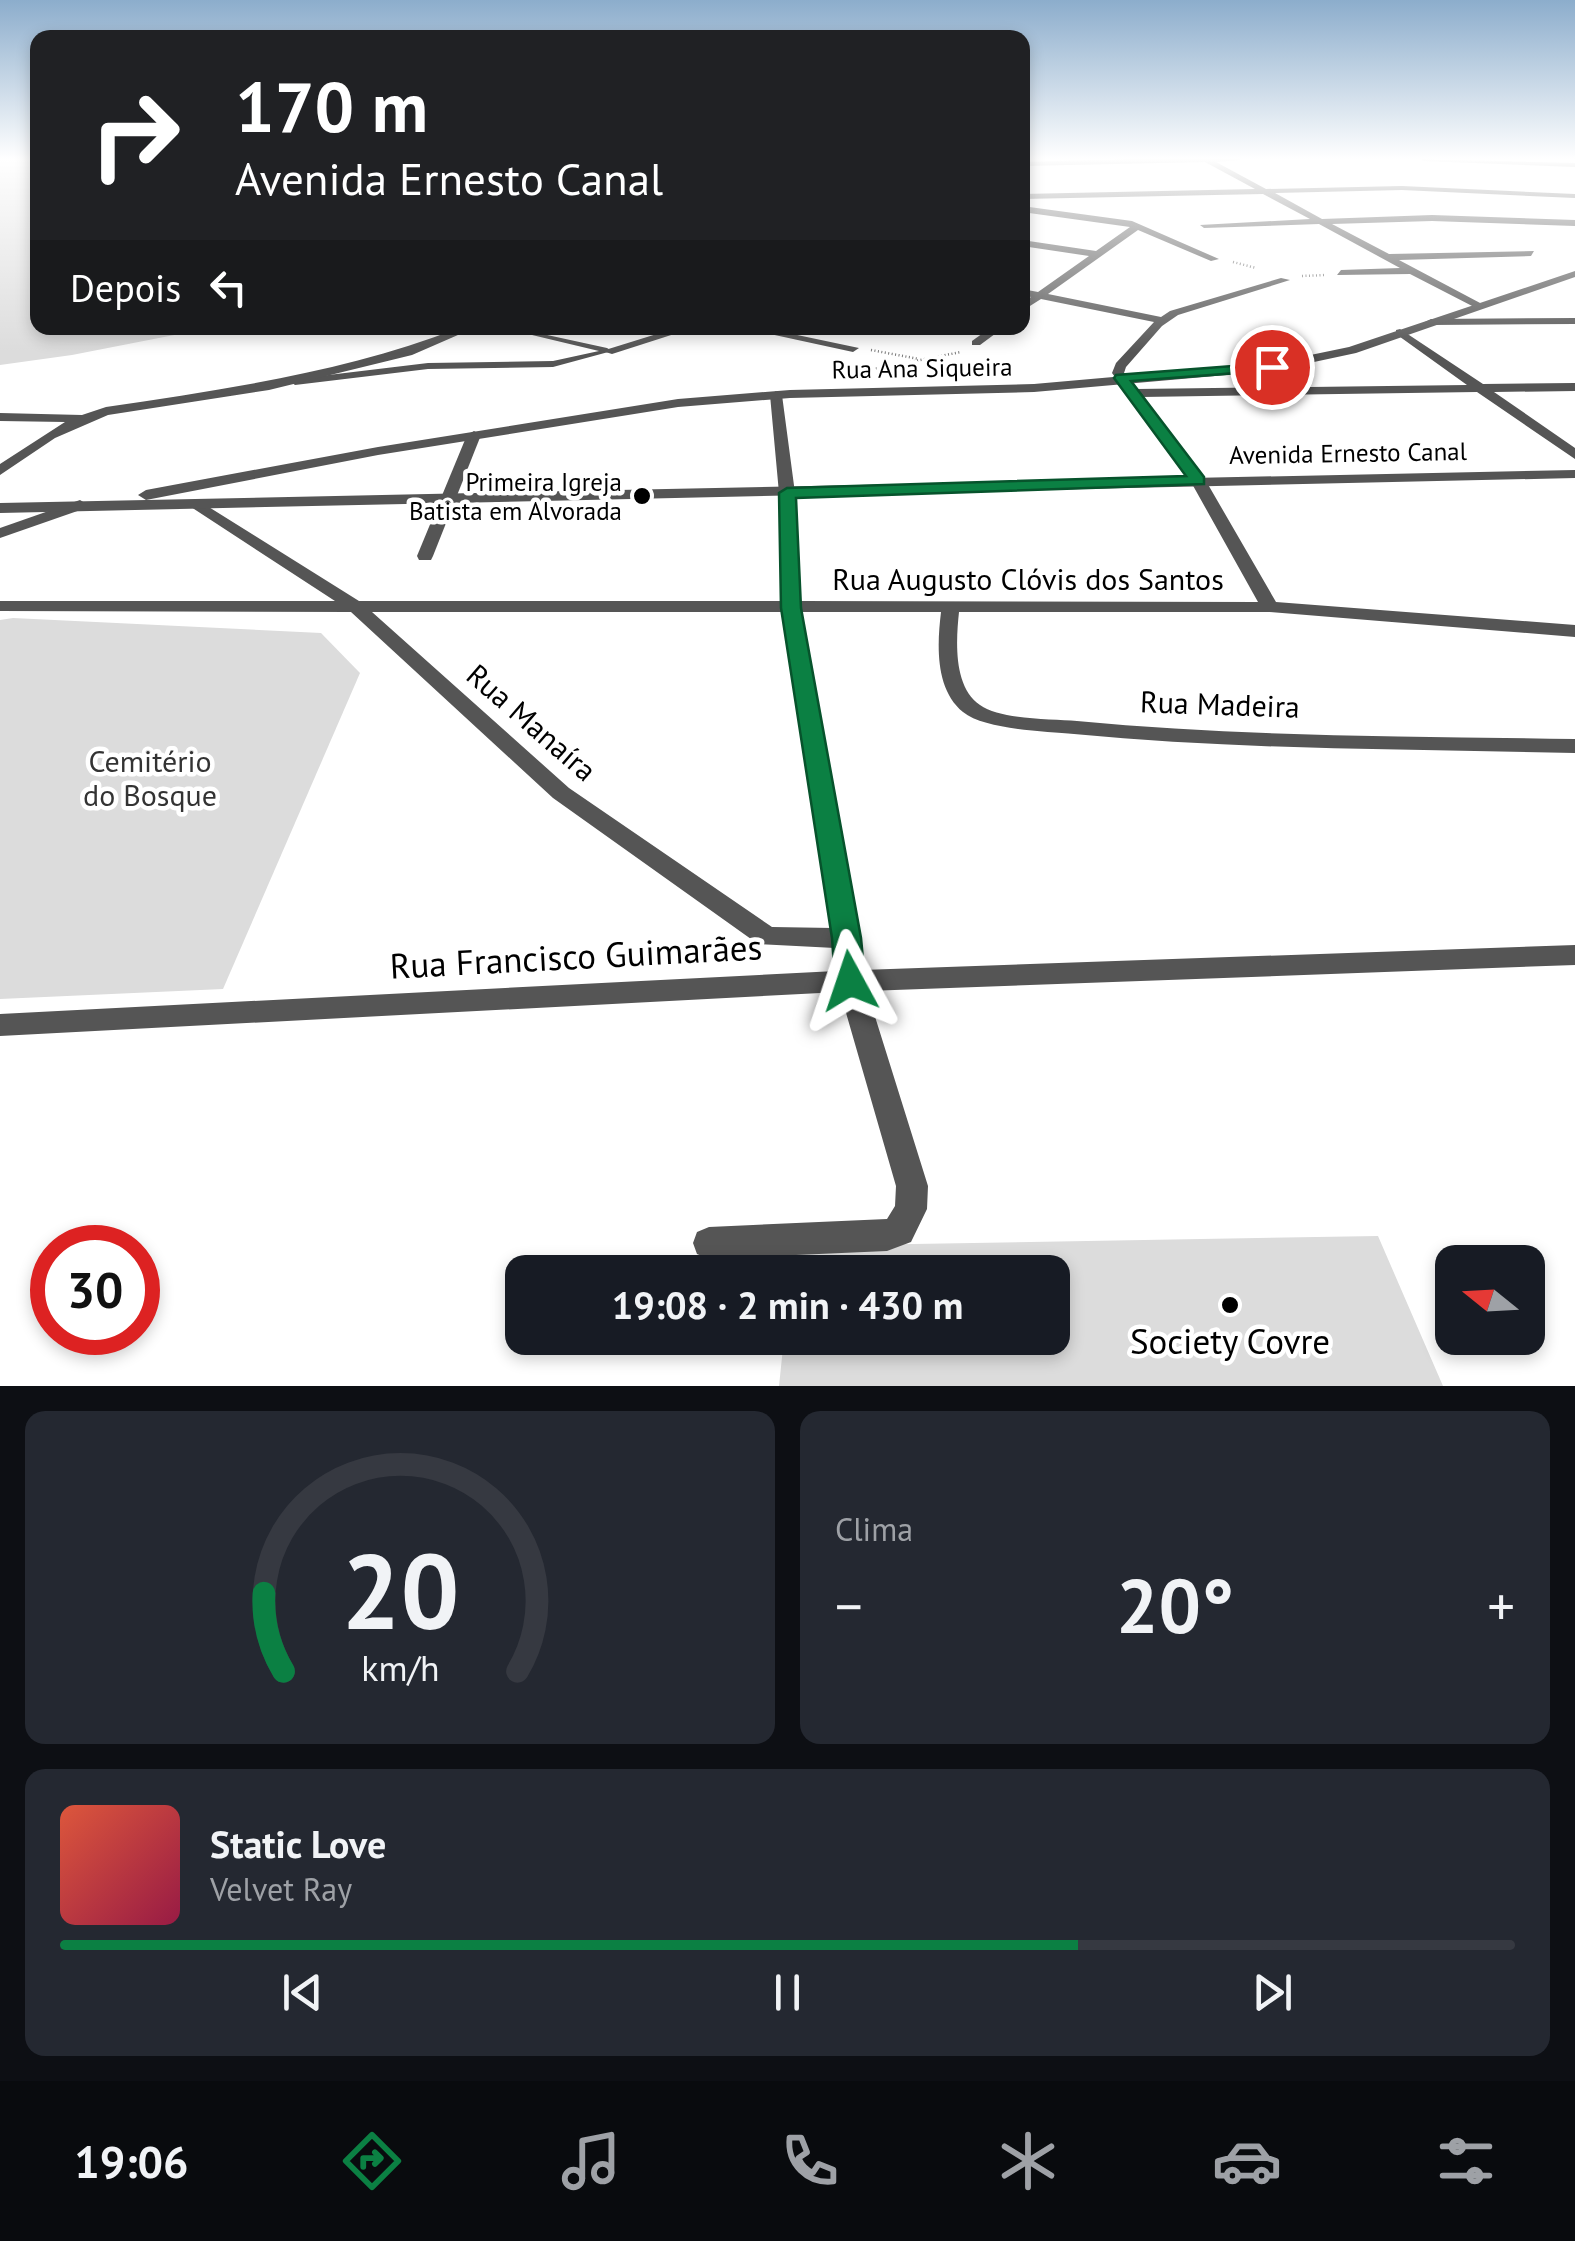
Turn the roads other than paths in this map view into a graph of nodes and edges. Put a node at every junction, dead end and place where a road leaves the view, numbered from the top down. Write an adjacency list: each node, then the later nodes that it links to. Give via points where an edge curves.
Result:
1 (1120, 224): 5 (street)
2 (1242, 224): 4 (street)
3 (1324, 224): 9 (street)
4 (1204, 225)
5 (1136, 226): 8 (street); 10 (street)
6 (1030, 244): 8 (street)
7 (1531, 252): 9 (street)
8 (1098, 254): 16 (street)
9 (1386, 257): 11 (street)
10 (1214, 259)
11 (1412, 270): 12 (street); 18 (street)
12 (1335, 274)
13 (1574, 276): 18 (street, Rua Ana Siqueira)
14 (1289, 279): 19 (street)
15 (1030, 293): 16 (street)
16 (1041, 295): 17 (street); 19 (street)
17 (1030, 303)
18 (1478, 306): 21 (street, Rua Ana Siqueira)
19 (1162, 320): 31 (street, via 1120,366)
20 (1575, 320): 21 (street)
21 (1431, 322): 22 (street, Rua Ana Siqueira)
22 (1400, 332): 31 (street, Rua Ana Siqueira, via 1272,367); 34 (street)
23 (455, 335): 32 (street)
24 (538, 335): 30 (lane)
25 (661, 335): 30 (street)
26 (785, 335): 29 (street)
27 (987, 335): 28 (street)
28 (976, 343)
29 (853, 348)
30 (608, 350): 32 (lane, via 553,364 428,366)
31 (1121, 378): 35 (street); 36 (street, Rua Ana Siqueira, via 1014,389)
32 (269, 386): 38 (street)
33 (1575, 387): 34 (street)
34 (1480, 388): 35 (street); 40 (street)
35 (1133, 393): 44 (street)
36 (776, 395): 39 (street, Rua Ana Siqueira, via 667,404); 46 (street)
37 (0, 418): 38 (street)
38 (79, 418): 41 (street)
39 (474, 435): 42 (street, Rua Ana Siqueira); 48 (street)
40 (1575, 455)
41 (0, 471)
42 (260, 473): 45 (street, Rua Ana Siqueira); 47 (street, Rua Ana Siqueira)
43 (1575, 474): 44 (street, Avenida Ernesto Canal)
44 (1198, 481): 46 (street, Avenida Ernesto Canal); 56 (street)
45 (230, 490): 47 (street, Rua Ana Siqueira, via 217,500); 49 (street, Avenida Ernesto Canal, via 240,498)
46 (787, 493): 48 (street, Avenida Ernesto Canal); 57 (street)
47 (200, 494): 49 (street, Avenida Ernesto Canal); 50 (street, Avenida Ernesto Canal); 55 (street, Rua Manaíra)
48 (448, 499): 49 (street, Avenida Ernesto Canal); 53 (street)
49 (282, 502)
50 (77, 506): 51 (street, Avenida Ernesto Canal); 52 (street)
51 (0, 508)
52 (0, 533)
53 (425, 556)
54 (0, 606): 55 (street, Rua Augusto Clóvis dos Santos)
55 (355, 606): 57 (street, Rua Augusto Clóvis dos Santos); 61 (street, Rua Manaíra, via 561,792 767,937)
56 (1270, 607): 58 (street, Rua Augusto Clóvis dos Santos); 59 (street, Rua Augusto Clóvis dos Santos)
57 (791, 608): 58 (street, Rua Augusto Clóvis dos Santos); 61 (street)
58 (950, 608): 60 (street, Rua Madeira, via 946,641 959,694 973,711 1020,721 1244,738)
59 (1575, 631)
60 (1575, 746)
61 (846, 938): 63 (street)
62 (1575, 955): 63 (street, Rua Francisco Guimarães)
63 (850, 981): 64 (street, Rua Francisco Guimarães); 65 (street, via 912,1186 906,1222 887,1235)
64 (0, 1025)
65 (709, 1243)

